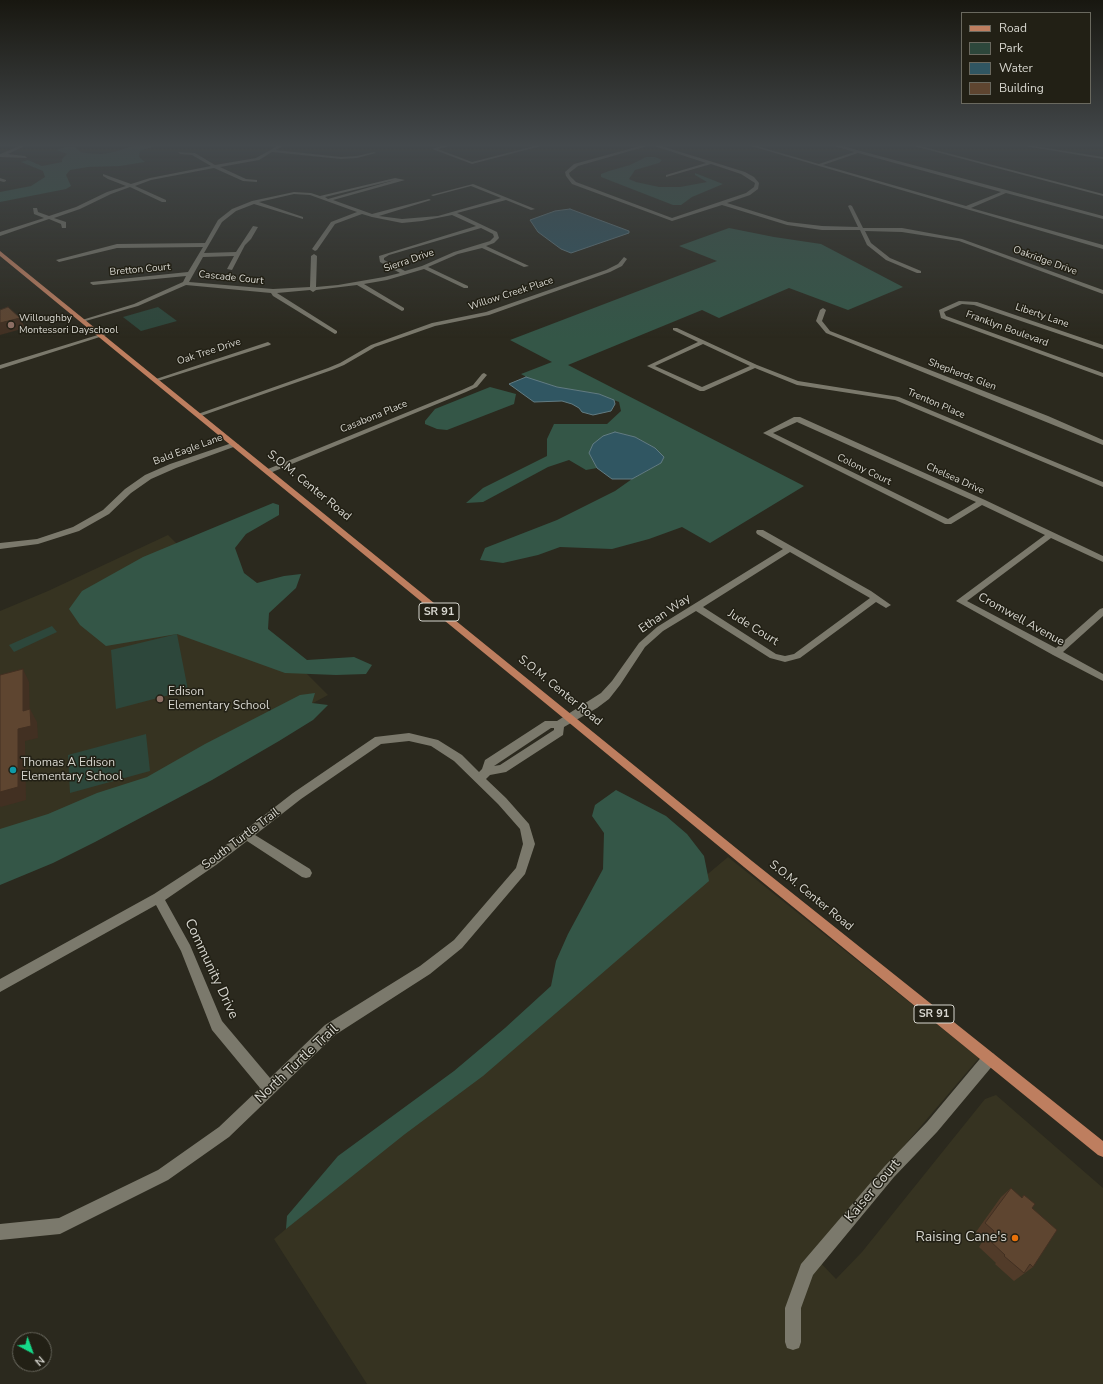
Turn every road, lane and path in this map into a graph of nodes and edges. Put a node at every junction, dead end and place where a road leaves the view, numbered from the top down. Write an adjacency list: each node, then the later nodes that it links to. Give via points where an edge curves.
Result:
1 (35, 209): 17 (street, via 36,213)
2 (76, 209): 17 (street)
3 (238, 209): 25 (street, via 224,216)
4 (273, 209): 18 (street)
5 (352, 209): 14 (street)
6 (398, 209): 16 (street)
7 (469, 209): 15 (street)
8 (642, 209): 9 (street, via 672,220)
9 (706, 209)
10 (739, 209): 23 (street, Oakridge Drive, via 787,223 822,228)
11 (851, 209): 23 (street)
12 (968, 209): 27 (street)
13 (1068, 209): 19 (street)
14 (362, 212): 16 (street); 28 (street, via 329,227)
15 (453, 213): 16 (street, via 422,220 402,221); 20 (street, Sierra Drive)
16 (372, 216)
17 (50, 218): 21 (street, via 64,223); 24 (street)
18 (301, 218)
19 (1103, 218)
20 (482, 226): 26 (street, Sierra Drive, via 495,232 496,237 492,242); 39 (street, via 381,257 382,261)
21 (64, 227)
22 (255, 227): 30 (street)
23 (862, 228): 38 (street, via 869,244 888,259); 47 (street, Oakridge Drive, via 902,230 960,240)
24 (0, 234)
25 (206, 245): 31 (street); 34 (street, via 117,246)
26 (482, 246): 35 (street); 36 (street, Sierra Drive, via 456,253)
27 (1103, 247)
28 (315, 250)
29 (0, 253): 51 (main road, S.O.M. Center Road / SR 91)
30 (238, 254): 31 (street); 37 (street)
31 (201, 255): 40 (street)
32 (314, 256): 45 (street)
33 (624, 259): 63 (street, Willow Creek Place, via 620,265 608,271 487,314 434,324 373,346 330,369)
34 (59, 260)
35 (526, 266)
36 (424, 267): 39 (street, Sierra Drive); 44 (street)
37 (230, 269)
38 (919, 272)
39 (405, 273): 43 (street, Sierra Drive)
40 (189, 274): 41 (street, Bretton Court); 42 (street)
41 (93, 283)
42 (185, 283): 46 (street, Cascade Court); 51 (street, via 136,305)
43 (359, 284): 45 (street, Sierra Drive); 49 (street)
44 (466, 286)
45 (313, 290): 46 (street, Sierra Drive)
46 (273, 291): 53 (street, Cascade Court, via 275,295)
47 (1103, 292)
48 (975, 303): 57 (street, Liberty Lane); 61 (street, Franklyn Boulevard, via 961,302 941,311 943,317)
49 (402, 309)
50 (823, 310): 65 (street, Shepherds Glen, via 819,321 826,331)
51 (82, 319): 54 (main road, S.O.M. Center Road / SR 91)
52 (675, 329): 55 (street, Trenton Place)
53 (335, 332)
54 (103, 335): 59 (street); 62 (main road, S.O.M. Center Road / SR 91)
55 (703, 342): 58 (street, Trenton Place); 58 (street, via 650,366 702,390)
56 (268, 344): 62 (street, Oak Tree Drive)
57 (1103, 347)
58 (755, 366): 68 (street, Trenton Place, via 797,383 897,398)
59 (0, 367)
60 (484, 375): 67 (street, Casabona Place, via 474,386 464,391)
61 (1103, 375)
62 (156, 380): 63 (main road, S.O.M. Center Road / SR 91)
63 (199, 415): 66 (main road, S.O.M. Center Road / SR 91)
64 (797, 419): 69 (street, Chelsea Drive); 69 (street, Colony Court, via 767,434 948,522)
65 (1103, 443)
66 (235, 445): 67 (main road, S.O.M. Center Road / SR 91); 72 (street, Bald Eagle Lane, via 148,477 128,491 106,512 76,529 38,541)
67 (267, 471): 81 (main road, S.O.M. Center Road / SR 91)
68 (1103, 485)
69 (982, 502): 71 (street, Chelsea Drive)
70 (760, 532): 73 (street)
71 (1050, 535): 74 (street, Chelsea Drive); 79 (street, Cromwell Avenue, via 961,601)
72 (0, 546)
73 (789, 549): 75 (street); 77 (street, Ethan Way)
74 (1103, 559)
75 (876, 598): 76 (street); 77 (street, Jude Court, via 798,656 785,659 773,656)
76 (886, 605)
77 (698, 607): 81 (street, Ethan Way, via 660,629 642,645 605,696)
78 (1103, 612): 79 (street)
79 (1056, 653): 80 (street, Cromwell Avenue)
80 (1103, 678)
81 (571, 718): 82 (street, via 559,725 559,732 502,769); 87 (main road, S.O.M. Center Road / SR 91)
82 (483, 775): 83 (street, South Turtle Trail, via 434,744 409,737 379,740 297,796); 88 (street, North Turtle Trail, via 525,828 529,844 521,870 458,944 426,970 330,1030)
83 (246, 835): 84 (street); 85 (street, South Turtle Trail, via 212,862)
84 (306, 873)
85 (158, 898): 86 (street, South Turtle Trail); 88 (street, Community Drive, via 186,949 217,1025)
86 (0, 986)
87 (989, 1059): 89 (main road, S.O.M. Center Road / SR 91); 91 (street, Kaiser Court, via 807,1270 794,1308)
88 (270, 1089): 90 (street, North Turtle Trail, via 224,1132 163,1175 60,1226)
89 (1103, 1150)
90 (0, 1232)
91 (792, 1342)

